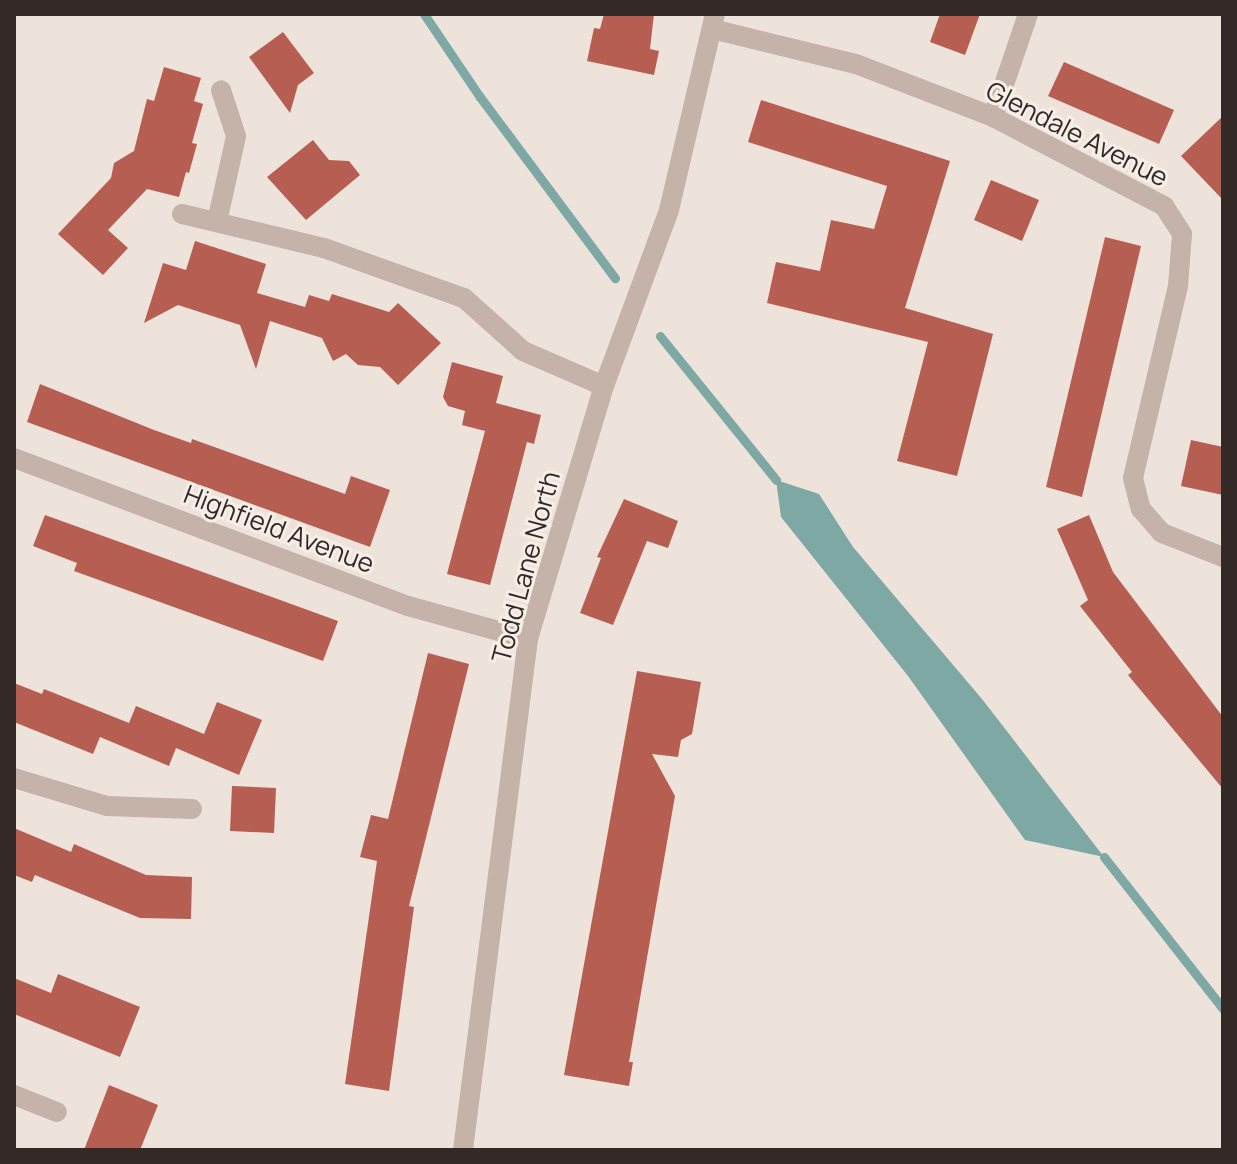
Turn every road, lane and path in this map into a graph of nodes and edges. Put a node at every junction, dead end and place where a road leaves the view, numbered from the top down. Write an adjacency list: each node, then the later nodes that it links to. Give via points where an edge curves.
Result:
1 (1028, 14): 4 (street)
2 (714, 22): 4 (street, Glendale Avenue, via 856,64); 7 (street, Todd Lane North, via 669,210)
3 (221, 90): 6 (street, via 236,136)
4 (993, 117): 9 (street, Glendale Avenue, via 1164,206 1182,234 1178,286 1133,478 1141,509 1162,533)
5 (182, 214): 6 (street)
6 (217, 222): 7 (street, via 324,248 464,298 523,351)
7 (604, 386): 10 (street, Todd Lane North)
8 (16, 463): 10 (street, Highfield Avenue, via 408,606)
9 (1223, 557)
10 (528, 639): 15 (street, Todd Lane North)
11 (14, 778): 12 (street, via 107,806)
12 (192, 809)
13 (14, 1095): 14 (street)
14 (57, 1112)
15 (463, 1150)

